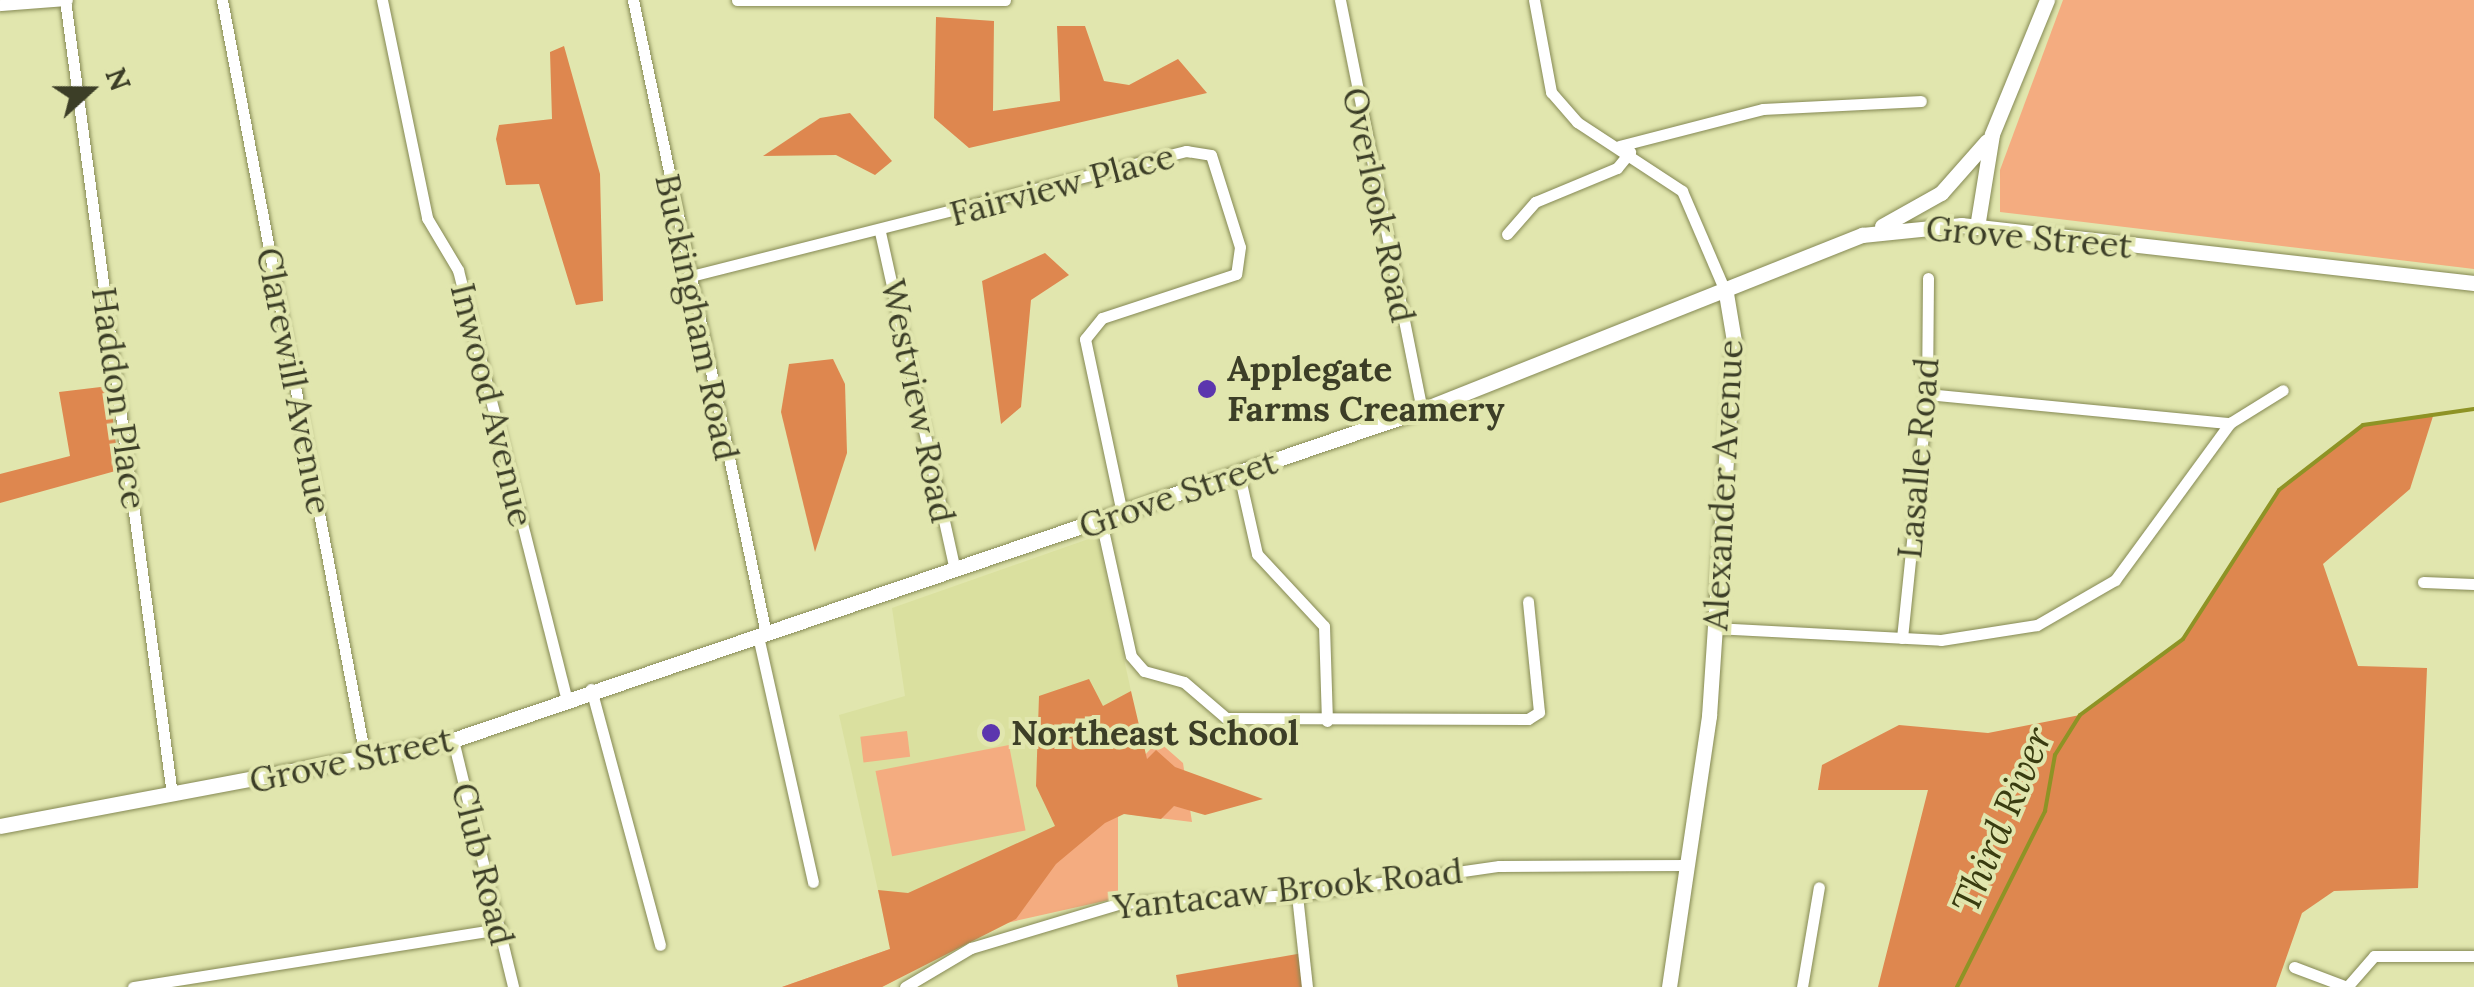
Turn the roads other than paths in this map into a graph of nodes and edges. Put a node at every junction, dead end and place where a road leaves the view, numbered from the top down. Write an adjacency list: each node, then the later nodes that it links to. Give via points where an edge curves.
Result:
1 (66, 0): 11 (street); 42 (street, Haddon Place)
2 (222, 0): 41 (street, Clarewill Avenue)
3 (382, 0): 38 (street, Inwood Avenue, via 427,218 458,270)
4 (633, 0): 19 (street, Buckingham Road)
5 (737, 0): 6 (street)
6 (746, 0): 7 (street)
7 (1005, 0)
8 (1340, 0): 25 (street, Overlook Road)
9 (1534, 0): 14 (street, Alexander Avenue, via 1552,92 1576,122)
10 (2047, 0): 13 (main road)
11 (0, 5)
12 (1921, 101): 14 (street, via 1763,109)
13 (1992, 134): 15 (main road); 18 (main road, via 1940,193)
14 (1624, 149): 17 (street, via 1616,168 1535,202); 22 (street, Alexander Avenue, via 1682,191)
15 (1977, 226): 18 (main road, Grove Street); 21 (main road, Grove Street)
16 (880, 232): 19 (street, Fairview Place); 28 (street, Fairview Place, via 1186,151 1211,155 1240,248 1236,274 1102,318 1086,339); 30 (street, Westview Road)
17 (1507, 234)
18 (1862, 235): 22 (main road, Grove Street)
19 (687, 278): 35 (street, Buckingham Road)
20 (1928, 278): 24 (street, Lasalle Road)
21 (2474, 283)
22 (1726, 293): 25 (main road, Grove Street); 34 (main road, Alexander Avenue, via 1734,341)
23 (2283, 390): 26 (street)
24 (1927, 394): 26 (street); 36 (street, Lasalle Road)
25 (1422, 410): 27 (main road, Grove Street)
26 (2230, 423): 36 (street, via 2173,508 2094,597 1994,636)
27 (1239, 474): 28 (main road, Grove Street); 39 (street, via 1257,554 1324,626)
28 (1122, 513): 29 (main road, Grove Street)
29 (1101, 521): 30 (main road, Grove Street); 39 (street, via 1131,656 1144,672 1184,682 1226,718)
30 (954, 570): 35 (main road, Grove Street)
31 (2423, 582): 32 (street)
32 (2474, 584)
33 (1528, 602): 39 (street, via 1539,712)
34 (1714, 628): 36 (street); 44 (main road, Alexander Avenue)
35 (762, 635): 37 (main road, Grove Street); 45 (street, Buckingham Road)
36 (1902, 638)
37 (592, 689): 38 (main road, Grove Street); 49 (street)
38 (566, 698): 40 (main road, Grove Street)
39 (1327, 721)
40 (453, 740): 41 (main road, Grove Street); 48 (street, Club Road)
41 (366, 762): 42 (main road, Grove Street)
42 (172, 795): 43 (main road, Grove Street)
43 (0, 826)
44 (1687, 865): 47 (street, Yantacaw Brook Road, via 1499,866); 56 (main road, Alexander Avenue)
45 (813, 882)
46 (1819, 887): 57 (street)
47 (1297, 895): 54 (street, Yantacaw Brook Road, via 1121,903 971,948); 55 (street)
48 (500, 930): 52 (street); 53 (street, Club Road)
49 (660, 945)
50 (2474, 956): 58 (street, via 2374,956)
51 (2294, 966): 58 (street)
52 (133, 987)
53 (513, 987)
54 (906, 987)
55 (1307, 987)
56 (1670, 987)
57 (1802, 987)
58 (2347, 987)

